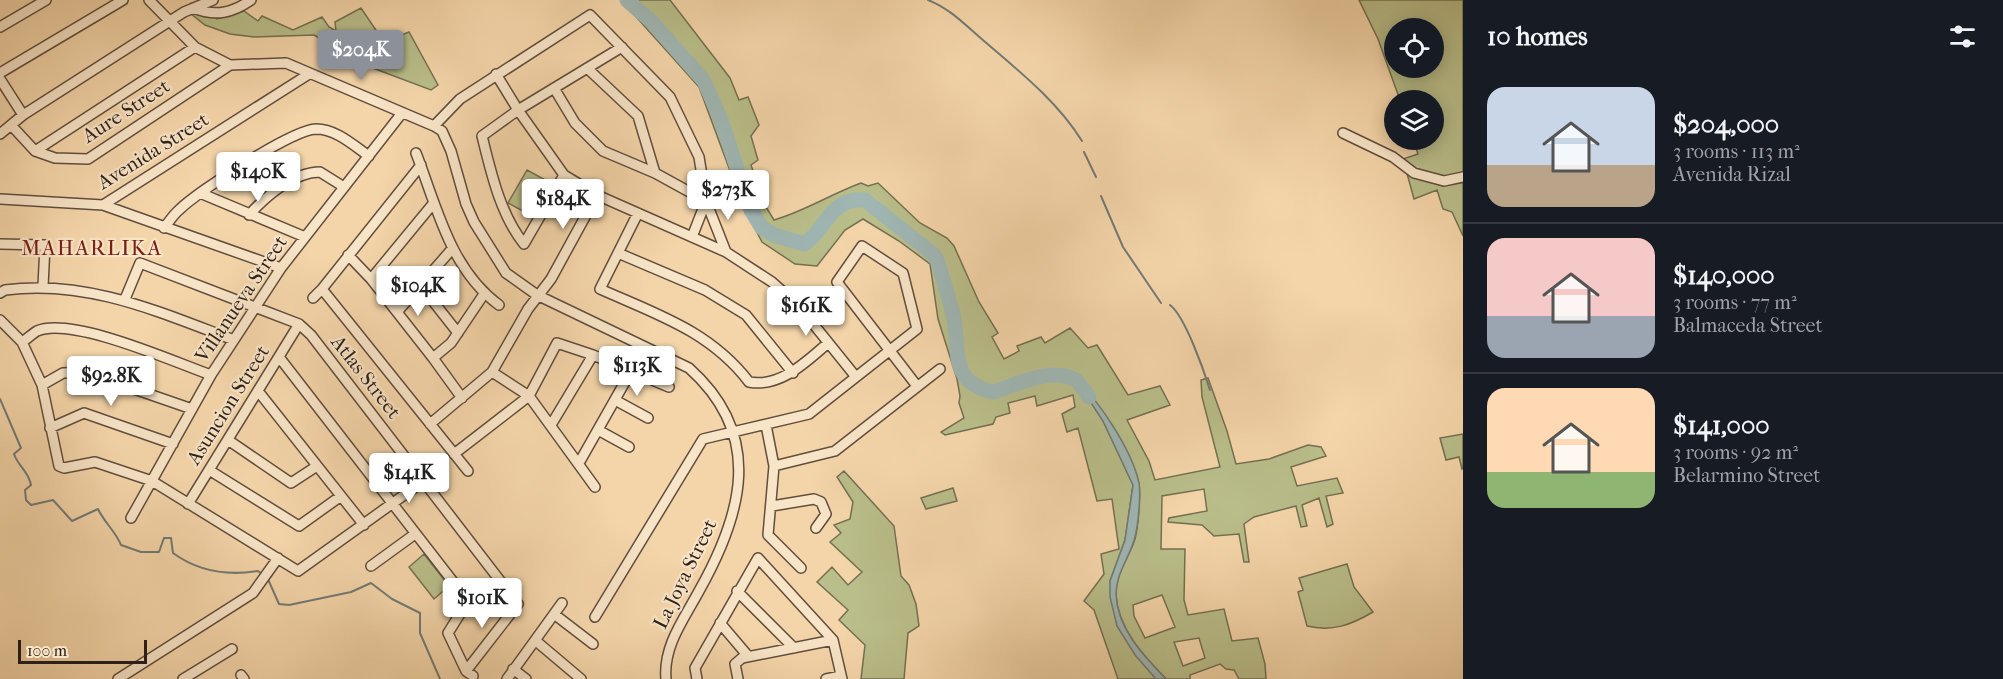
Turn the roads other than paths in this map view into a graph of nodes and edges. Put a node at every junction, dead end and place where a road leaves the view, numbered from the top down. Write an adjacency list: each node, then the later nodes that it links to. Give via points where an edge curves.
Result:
1 (46, 0): 8 (street)
2 (123, 0): 13 (street)
3 (149, 0): 7 (street)
4 (213, 0): 6 (street)
5 (251, 0): 6 (street, via 228,13)
6 (193, 8): 7 (street)
7 (170, 23): 9 (street); 20 (street)
8 (0, 27)
9 (195, 47): 11 (street); 25 (street)
10 (622, 47): 12 (street); 15 (street, via 590,15); 36 (street, via 670,97 699,157)
11 (230, 65): 14 (street, via 286,63); 25 (street, Aure Street, via 88,159 55,158)
12 (587, 68): 17 (street); 29 (street, via 638,116)
13 (0, 74)
14 (309, 74): 19 (street); 37 (street, Avenida Street)
15 (496, 74): 18 (street); 22 (street, via 460,99)
16 (0, 79): 20 (street)
17 (554, 88): 18 (street); 29 (street, via 575,123 603,151)
18 (518, 110): 30 (street); 30 (street, via 482,136 494,184 524,244)
19 (402, 113): 22 (street); 27 (street, Villanueva Street)
20 (23, 115): 21 (street)
21 (11, 125): 24 (street); 25 (street)
22 (434, 126): 56 (street, La Joya Street, via 442,131 447,142 466,204 484,241 506,273)
23 (1343, 133): 31 (street, via 1393,157 1414,173 1444,181)
24 (0, 134)
25 (35, 151)
26 (416, 153): 28 (street)
27 (369, 156): 32 (street, Villanueva Street); 33 (street, via 337,134 308,130)
28 (421, 165): 38 (street); 48 (street)
29 (656, 173): 36 (street)
30 (564, 175): 34 (street)
31 (1463, 177)
32 (344, 187): 40 (street, via 320,172 305,174); 42 (street, Villanueva Street)
33 (200, 193): 40 (street); 41 (street, via 178,210)
34 (597, 195): 39 (street); 56 (street, via 551,279)
35 (0, 200): 37 (street, Avenida Street)
36 (706, 201): 43 (street); 46 (street)
37 (103, 205): 41 (street)
38 (432, 205): 45 (street); 50 (street)
39 (638, 213): 43 (street); 47 (street)
40 (249, 214): 42 (street)
41 (164, 228): 49 (street)
42 (305, 237): 49 (street, Villanueva Street)
43 (692, 237): 46 (street)
44 (0, 244): 51 (street, via 45,245)
45 (452, 249): 52 (street); 55 (street)
46 (726, 252): 67 (street, via 772,282 798,305)
47 (618, 253): 75 (street, via 705,290 746,315); 75 (street, via 600,289 695,331 733,361 749,381 759,384)
48 (348, 255): 50 (street); 53 (street)
49 (281, 268): 60 (street, Villanueva Street)
50 (371, 279): 61 (street)
51 (43, 286): 54 (street); 58 (street)
52 (421, 286): 61 (street); 64 (street)
53 (322, 289): 57 (street); 87 (street)
54 (0, 292)
55 (484, 294): 59 (street); 64 (street)
56 (537, 295): 73 (street); 92 (street, La Joya Street, via 689,368 718,398)
57 (313, 298)
58 (125, 299): 60 (street, Atlas Street, via 140,263); 65 (street)
59 (499, 305)
60 (256, 307): 63 (street, Atlas Street); 65 (street, Villanueva Street)
61 (397, 312): 71 (street)
62 (0, 320): 66 (street)
63 (299, 324): 70 (street, Asuncion Street); 104 (street, Atlas Street)
64 (458, 333): 71 (street)
65 (234, 340): 76 (street, Villanueva Street)
66 (22, 342): 76 (street, via 37,331 48,329 85,331); 78 (street)
67 (828, 343): 75 (street); 77 (street)
68 (888, 351): 68 (street, via 917,328 903,273 861,246 837,282); 77 (street); 79 (street)
69 (593, 355): 74 (street); 82 (street, via 557,343); 88 (street)
70 (279, 357): 81 (street, Asuncion Street); 108 (street)
71 (433, 358): 83 (street)
72 (940, 369): 79 (street)
73 (492, 372): 82 (street); 83 (street)
74 (630, 373): 80 (street); 84 (street)
75 (793, 373)
76 (211, 375): 85 (street, Villanueva Street)
77 (856, 377): 89 (street, via 808,414)
78 (42, 385): 85 (street, via 63,373 85,372); 90 (street)
79 (917, 386): 99 (street, via 835,451)
80 (669, 387)
81 (258, 391): 93 (street, Asuncion Street); 98 (street)
82 (530, 396): 88 (street); 96 (street)
83 (462, 398): 87 (street)
84 (615, 400): 86 (street); 91 (street)
85 (192, 410): 94 (street, Villanueva Street)
86 (648, 418)
87 (430, 424): 96 (street)
88 (551, 425): 97 (street)
89 (766, 425): 92 (street); 99 (street)
90 (50, 428): 94 (street, via 84,413); 103 (street, via 58,466 95,462)
91 (598, 430): 95 (street); 97 (street)
92 (734, 432): 120 (street, via 703,439); 135 (street, La Joya Street, via 738,496 729,531 674,637 665,663)
93 (228, 440): 98 (street, via 291,483); 100 (street, Asuncion Street)
94 (173, 444): 103 (street, Villanueva Street)
95 (629, 447)
96 (454, 454): 102 (street)
97 (579, 463): 105 (street)
98 (316, 466): 106 (street)
99 (774, 466): 109 (street)
100 (209, 470): 106 (street, via 298,526); 107 (street, Asuncion Street)
101 (439, 470): 104 (street)
102 (468, 471)
103 (152, 481): 107 (street); 110 (street, Villanueva Street)
104 (423, 482): 108 (street); 113 (street, Atlas Street, via 518,604 470,674 448,633 468,601)
105 (595, 487)
106 (341, 495): 111 (street)
107 (188, 504): 114 (street)
108 (392, 504): 111 (street); 113 (street)
109 (772, 506): 112 (street, via 821,501 826,514); 116 (street, via 768,535)
110 (131, 518)
111 (364, 525): 114 (street, via 298,571)
112 (816, 528)
113 (415, 534): 115 (street)
114 (278, 558): 130 (street, via 252,593)
115 (371, 567)
116 (801, 568)
117 (737, 591): 121 (street); 122 (street, via 758,558); 125 (street)
118 (562, 603): 119 (street)
119 (554, 614): 123 (street); 124 (street)
120 (595, 617)
121 (720, 623): 127 (street); 136 (street, via 695,668)
122 (833, 640): 125 (street); 129 (street)
123 (536, 641): 128 (street); 134 (street)
124 (593, 644)
125 (794, 648): 127 (street)
126 (232, 649): 131 (street)
127 (748, 656): 137 (street, via 737,661)
128 (513, 669): 132 (street); 133 (street)
129 (841, 678): 138 (street)
130 (118, 679)
131 (183, 679)
132 (507, 679)
133 (526, 679)
134 (581, 679)
135 (666, 679)
136 (698, 679)
137 (738, 679)
138 (826, 679)

